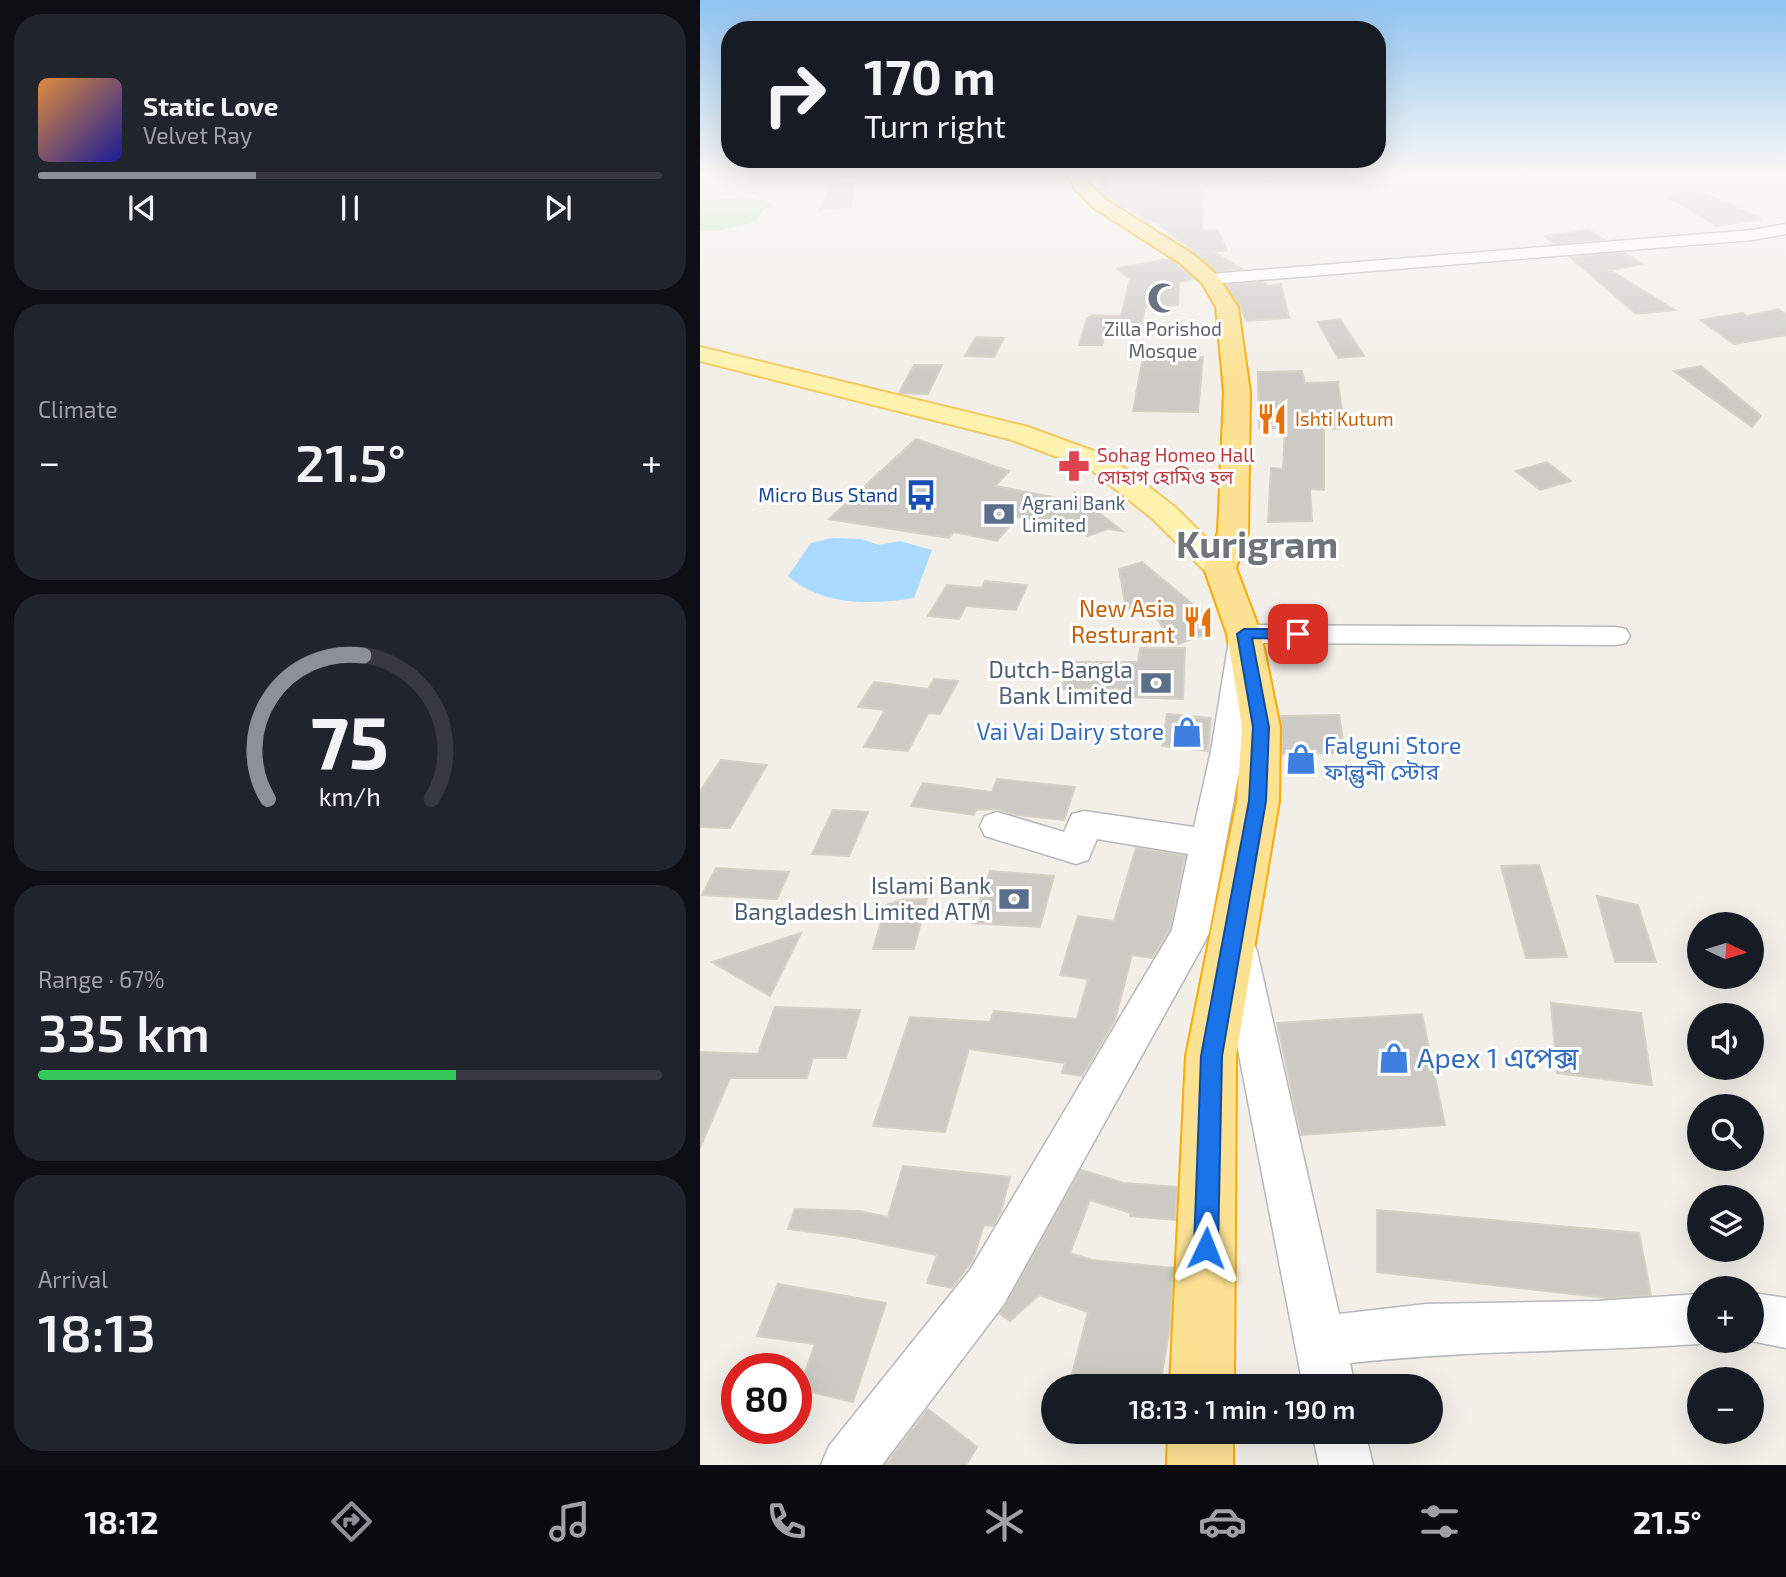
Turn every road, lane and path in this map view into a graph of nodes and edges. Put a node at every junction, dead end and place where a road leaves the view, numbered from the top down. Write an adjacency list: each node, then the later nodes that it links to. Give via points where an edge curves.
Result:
1 (1159, 241): 3 (highway)
2 (1674, 241): 3 (street)
3 (1210, 279): 5 (highway, via 1227,307 1237,392 1233,532)
4 (700, 354): 5 (main road, via 1018,433 1100,463 1164,513)
5 (1220, 568): 6 (highway)
6 (1244, 634): 7 (street); 9 (street); 10 (highway, via 1261,727 1258,801)
7 (1616, 636)
8 (997, 825): 9 (street, via 1076,850 1084,824)
9 (1208, 843): 18 (street, via 1190,933 1100,1093 987,1287)
10 (1235, 936): 14 (street); 15 (highway, via 1211,1056)
11 (1687, 1320): 14 (street, via 1426,1329)
12 (1764, 1320): 13 (street)
13 (1786, 1323)
14 (1324, 1363)
15 (1202, 1374)
16 (1201, 1444): 19 (highway)
17 (1342, 1444): 20 (street)
18 (848, 1465)
19 (1200, 1465)
20 (1346, 1465)

